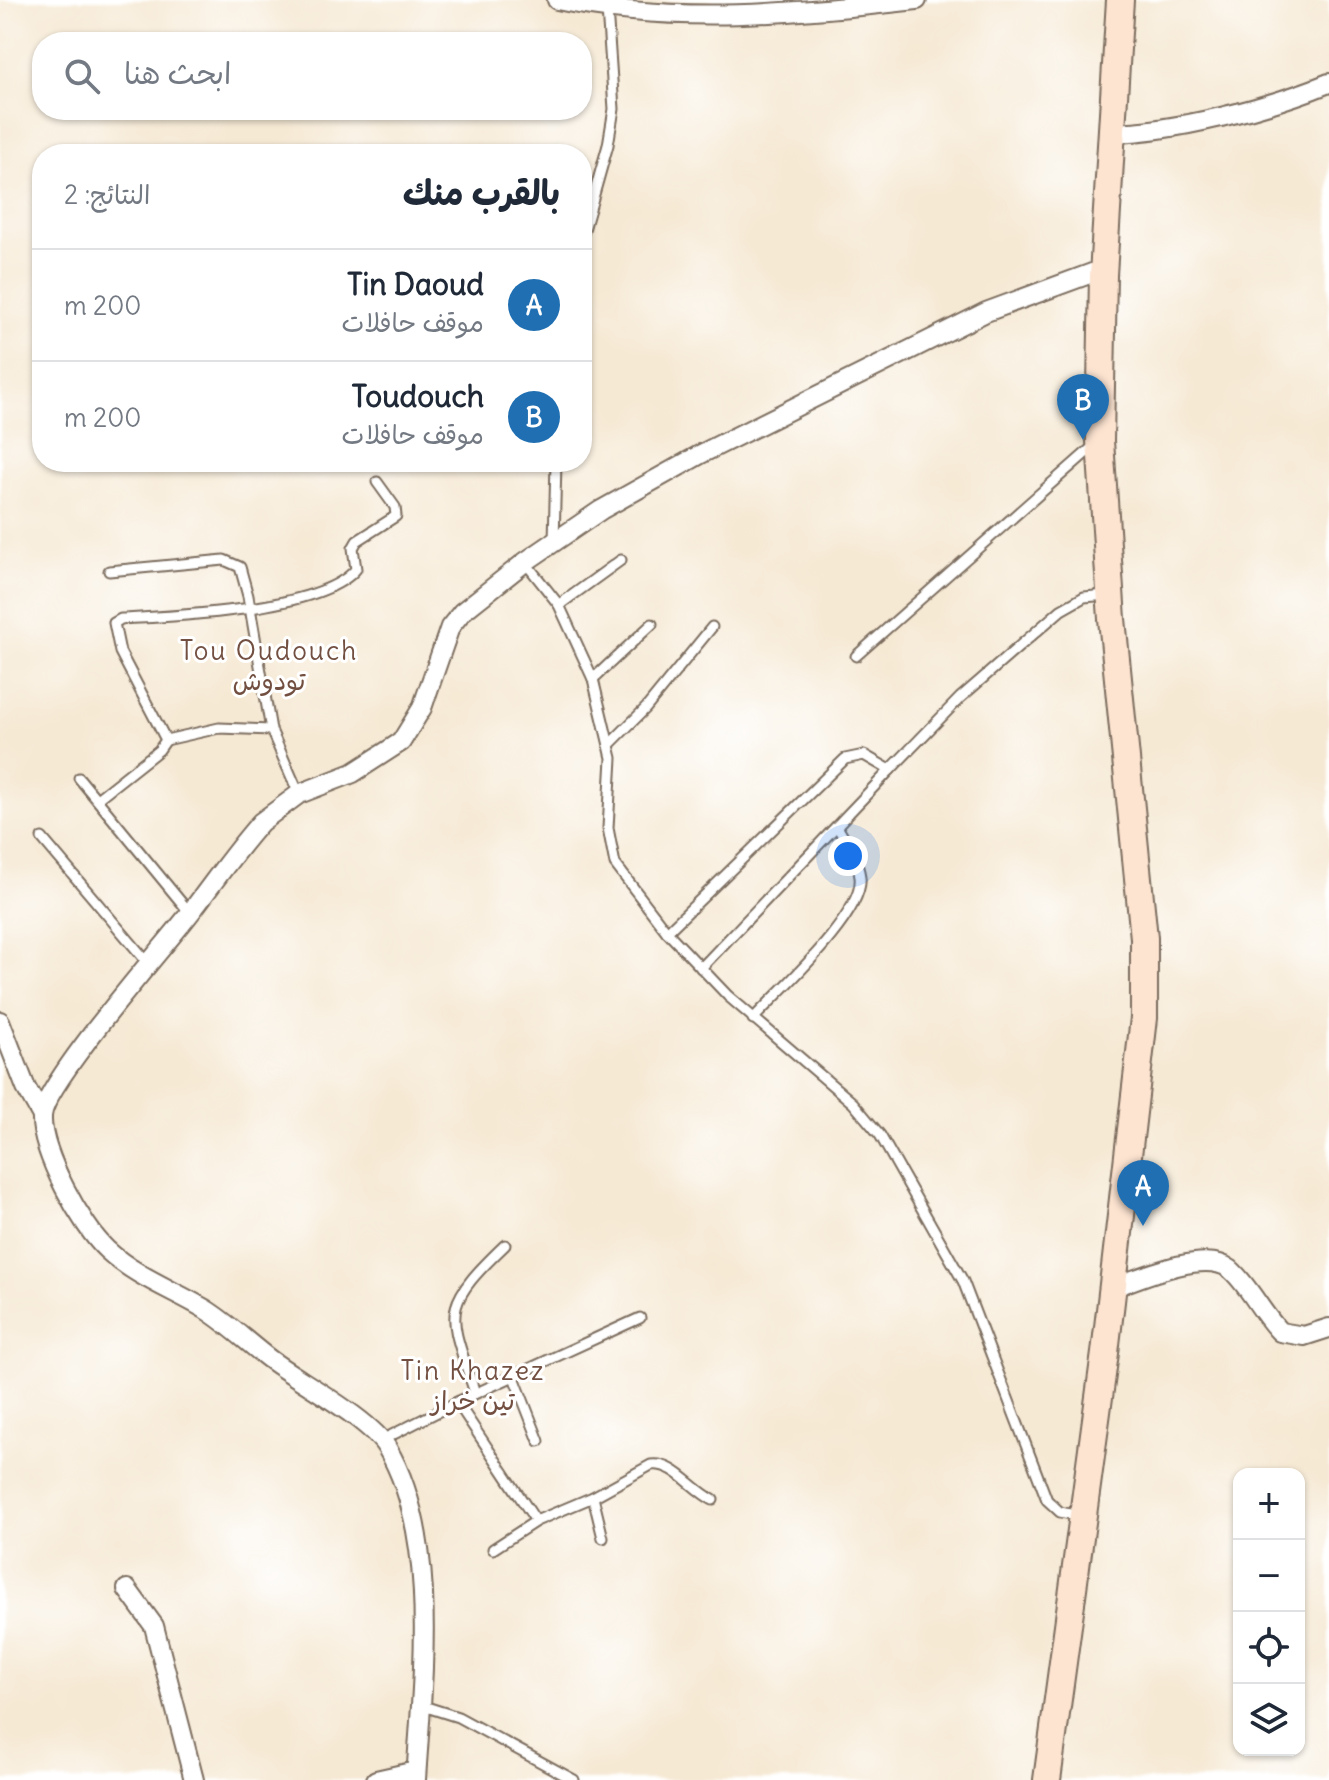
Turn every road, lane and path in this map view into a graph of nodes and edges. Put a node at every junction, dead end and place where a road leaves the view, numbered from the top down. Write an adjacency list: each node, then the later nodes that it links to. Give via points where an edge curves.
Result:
1 (557, 0): 4 (street)
2 (917, 0): 4 (street, via 750,15)
3 (1120, 0): 6 (main road)
4 (607, 9): 7 (lane, via 614,109)
5 (1329, 83): 6 (street, via 1190,123)
6 (1110, 133): 8 (main road)
7 (592, 202)
8 (1103, 269): 9 (main road); 12 (street, via 1022,296 919,345 701,454)
9 (1100, 441): 16 (main road); 21 (lane)
10 (556, 472): 12 (lane)
11 (377, 482): 18 (lane, via 396,516 357,541 355,571 323,588)
12 (554, 542): 14 (street)
13 (621, 560): 17 (lane)
14 (525, 562): 17 (lane); 28 (street, via 473,601 450,627 422,708 401,742 353,773)
15 (109, 571): 18 (lane, via 228,560 242,571)
16 (1112, 596): 26 (lane, via 1090,595 1061,610 960,698); 40 (main road, via 1144,938 1144,1018)
17 (559, 605): 22 (lane)
18 (250, 609): 23 (lane); 24 (lane, via 114,623 120,652)
19 (652, 624): 22 (lane)
20 (712, 627): 25 (lane)
21 (856, 656)
22 (593, 679): 25 (lane)
23 (271, 730): 24 (lane, via 219,728); 28 (lane)
24 (166, 740): 29 (lane)
25 (609, 745): 33 (lane, via 610,851)
26 (890, 770): 30 (lane); 33 (lane, via 864,755 845,759)
27 (79, 778): 29 (lane)
28 (299, 794): 32 (street, via 261,822)
29 (97, 799): 32 (lane)
30 (837, 826): 35 (lane); 36 (lane, via 858,869 857,897 823,944)
31 (42, 838): 34 (lane)
32 (190, 913): 34 (street)
33 (667, 932): 35 (lane)
34 (150, 965): 38 (street, via 61,1077)
35 (701, 968): 36 (lane)
36 (753, 1019): 50 (lane, via 853,1103 880,1135 963,1281 1047,1500 1060,1512)
37 (0, 1021): 38 (street)
38 (42, 1116): 46 (street, via 49,1148 76,1208 106,1249 208,1311)
39 (505, 1245): 44 (lane, via 466,1287 453,1310 454,1331)
40 (1112, 1288): 42 (street, via 1189,1264 1215,1263 1235,1275 1280,1332 1304,1336); 50 (main road)
41 (640, 1318): 43 (lane)
42 (1329, 1328)
43 (514, 1377): 44 (lane); 47 (lane)
44 (475, 1393): 45 (lane)
45 (457, 1402): 46 (lane); 51 (lane)
46 (382, 1440): 55 (street, via 406,1495 423,1581)
47 (539, 1441)
48 (593, 1497): 49 (lane, via 638,1471 662,1464); 51 (lane); 52 (lane)
49 (713, 1500)
50 (1083, 1517): 60 (main road)
51 (536, 1521): 53 (lane)
52 (603, 1538)
53 (493, 1549)
54 (127, 1589): 57 (street, via 154,1626)
55 (420, 1705): 56 (street); 59 (lane, via 458,1717)
56 (416, 1776): 58 (street)
57 (194, 1780)
58 (376, 1780)
59 (574, 1780)
60 (1047, 1780)

